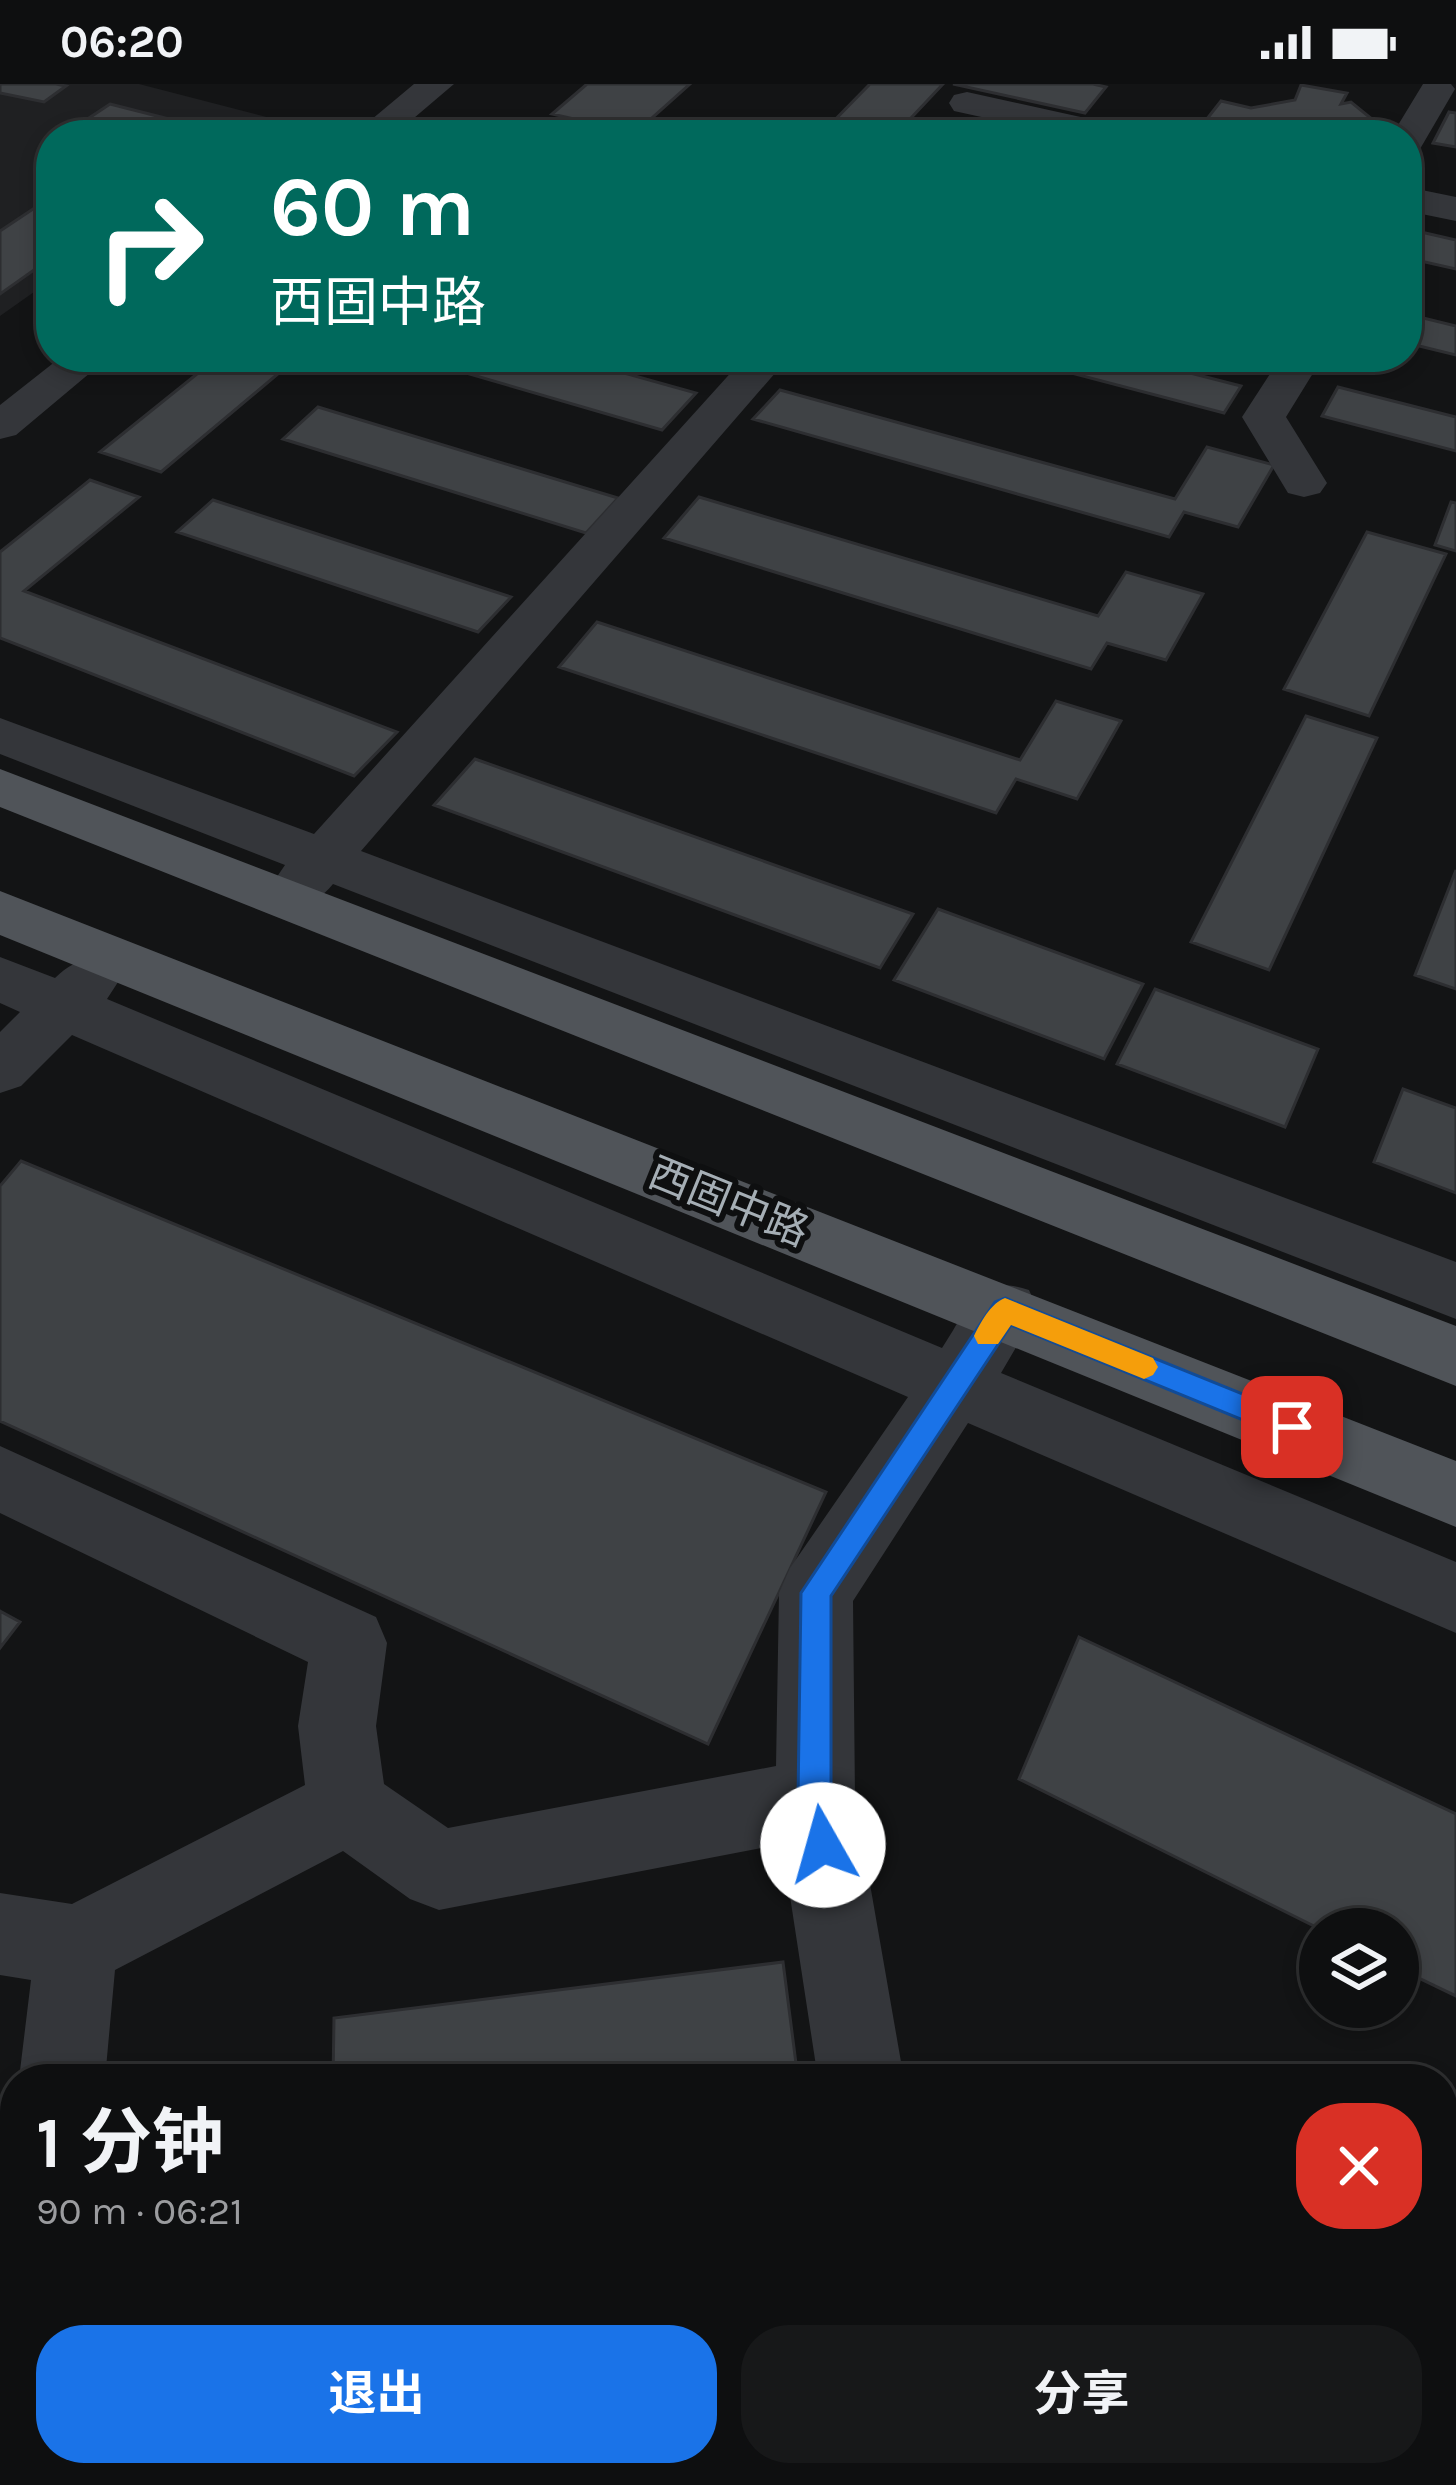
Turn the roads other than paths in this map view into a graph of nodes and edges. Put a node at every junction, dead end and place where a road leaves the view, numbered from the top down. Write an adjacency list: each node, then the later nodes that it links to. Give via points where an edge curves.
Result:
1 (436, 84): 3 (street)
2 (1435, 89): 4 (street)
3 (390, 120)
4 (1418, 120)
5 (1422, 202): 6 (street)
6 (1456, 208)
7 (69, 372): 10 (street)
8 (755, 372): 14 (street)
9 (1292, 372): 11 (street, via 1264,417)
10 (0, 426)
11 (1304, 483)
12 (0, 735): 14 (street)
13 (0, 787): 14 (main road)
14 (306, 878): 20 (street); 22 (main road)
15 (0, 912): 16 (main road, 西固中路)
16 (113, 957): 18 (street); 21 (main road, 西固中路)
17 (0, 979): 18 (street)
18 (63, 1006): 19 (street); 23 (street)
19 (0, 1069)
20 (1456, 1291)
21 (1005, 1310): 23 (street); 25 (main road, 西固中路)
22 (1456, 1357)
23 (955, 1386): 26 (street); 27 (street, via 816,1593)
24 (0, 1478): 28 (street, via 350,1642 337,1726)
25 (1456, 1494)
26 (1456, 1598)
27 (815, 1798): 28 (street, via 439,1870); 31 (street)
28 (347, 1805): 29 (street)
29 (38, 1940): 30 (street)
30 (59, 2064)
31 (859, 2064)

